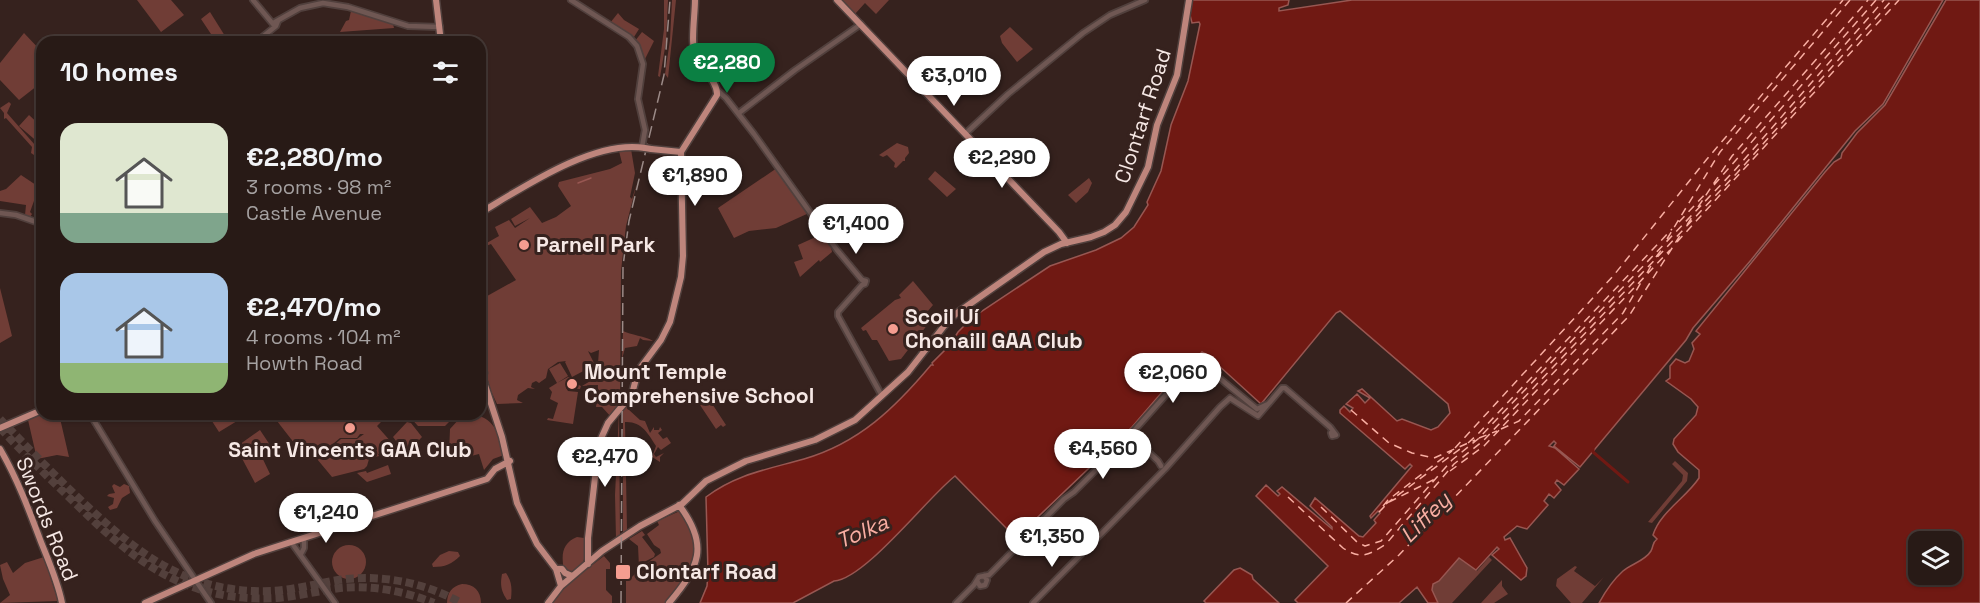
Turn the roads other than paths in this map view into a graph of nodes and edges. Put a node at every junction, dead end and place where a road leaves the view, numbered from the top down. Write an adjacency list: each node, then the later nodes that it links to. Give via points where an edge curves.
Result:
1 (253, 0): 8 (street)
2 (436, 0): 10 (main road)
3 (571, 0): 19 (street, via 633,40 640,51 643,64 639,95)
4 (695, 0): 13 (main road, via 694,53)
5 (837, 0): 9 (main road)
6 (1144, 0): 18 (street, via 1083,33 1008,94)
7 (1189, 0): 24 (main road, Clontarf Road, via 1177,75 1157,125 1148,167 1129,208 1104,232)
8 (274, 23): 10 (street, via 304,6 327,3 408,26); 11 (street)
9 (861, 24): 17 (street); 18 (main road)
10 (439, 29): 12 (main road)
11 (262, 36)
12 (440, 36)
13 (716, 89): 14 (main road); 15 (street); 16 (main road)
14 (716, 98): 15 (street); 16 (main road)
15 (726, 98): 17 (street)
16 (711, 106): 20 (main road)
17 (739, 113): 27 (street, via 862,282 838,316)
18 (968, 135): 24 (main road)
19 (646, 148): 20 (main road); 21 (main road, via 605,151 571,161)
20 (682, 150): 42 (main road, via 681,277 670,322 640,368 632,393 608,423 599,443)
21 (486, 210)
22 (0, 213): 23 (street)
23 (36, 222)
24 (1067, 240): 27 (main road, Clontarf Road, via 957,313 911,369)
25 (486, 382): 36 (main road)
26 (1233, 389): 28 (street); 30 (street); 33 (street, via 1195,362)
27 (882, 393): 38 (main road, Clontarf Road, via 849,425 740,463 706,481)
28 (1230, 398): 30 (street); 37 (street)
29 (36, 413): 32 (main road)
30 (1259, 413): 34 (street, via 1282,389)
31 (94, 420): 46 (street)
32 (2, 428)
33 (1135, 430): 37 (street, via 1134,439); 45 (street)
34 (1332, 432)
35 (0, 449): 50 (main road, Swords Road, via 38,532)
36 (508, 461): 39 (main road, via 497,465 482,481); 43 (main road, via 517,503 537,544)
37 (1163, 467): 56 (street, via 1162,474)
38 (678, 505): 42 (main road, Clontarf Road, via 633,530); 54 (main road, via 694,529 698,551 690,577)
39 (304, 538): 40 (main road); 41 (street)
40 (291, 542): 41 (street); 46 (main road)
41 (301, 554): 52 (street)
42 (588, 564): 44 (main road, Clontarf Road)
43 (556, 569): 44 (main road); 48 (main road)
44 (572, 576): 48 (main road, Clontarf Road)
45 (984, 576): 47 (street); 47 (street, via 985,585)
46 (195, 580): 49 (main road); 51 (street)
47 (977, 582): 55 (street)
48 (561, 586): 53 (main road, Clontarf Road)
49 (151, 602)
50 (62, 603)
51 (211, 603)
52 (335, 603)
53 (548, 603)
54 (669, 603)
55 (956, 603)
56 (1033, 603)

